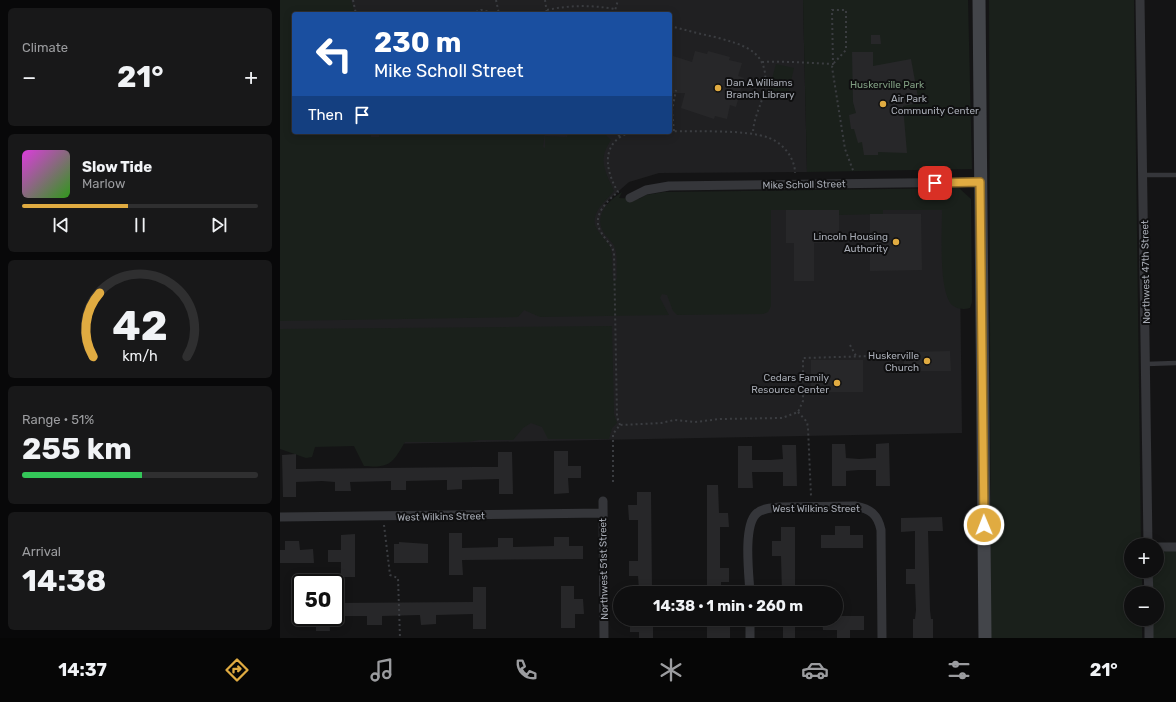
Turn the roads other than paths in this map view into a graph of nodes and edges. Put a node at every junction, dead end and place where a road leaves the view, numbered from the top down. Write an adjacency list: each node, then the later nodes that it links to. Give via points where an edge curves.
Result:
1 (979, 0): 5 (main road)
2 (1140, 0): 3 (street, Northwest 47th Street)
3 (1143, 175): 4 (lane); 8 (street, Northwest 47th Street)
4 (1176, 175)
5 (980, 182): 6 (street, Mike Scholl Street, via 669,186 646,190); 21 (main road)
6 (630, 198)
7 (1176, 363): 8 (lane)
8 (1146, 364): 12 (street, Northwest 47th Street)
9 (603, 501): 10 (street, Northwest 51st Street)
10 (603, 513): 11 (street, West Wilkins Street); 18 (street, Northwest 51st Street)
11 (280, 518)
12 (1148, 538)
13 (1176, 546): 14 (street)
14 (1164, 547)
15 (750, 586): 20 (street, West Wilkins Street, via 749,532 756,514 767,508 779,507 866,508 879,520 881,530)
16 (750, 626): 19 (street)
17 (1149, 626): 22 (street)
18 (604, 638)
19 (750, 638)
20 (882, 638)
21 (985, 638)
22 (1149, 638)

